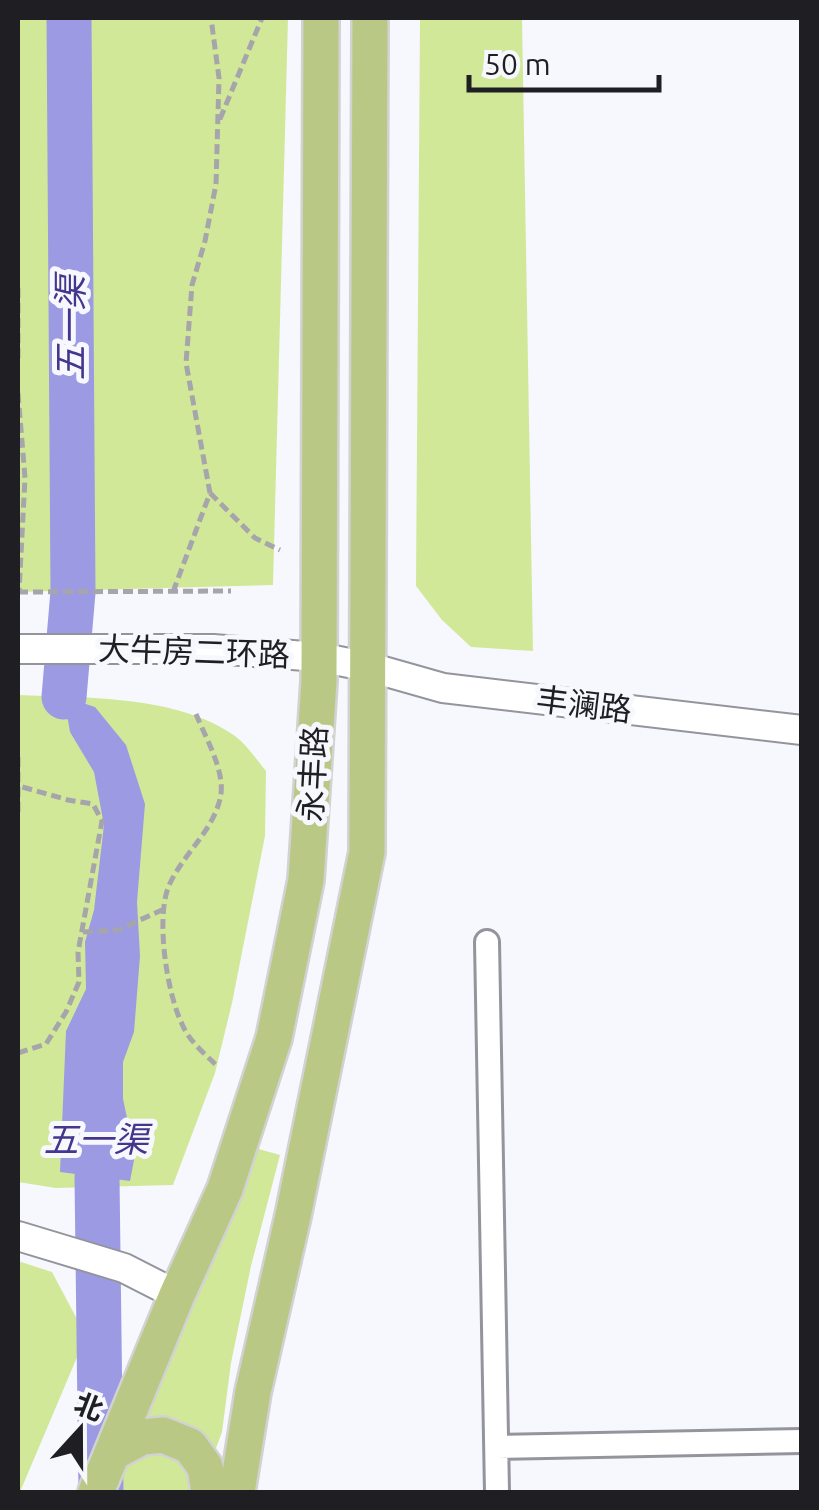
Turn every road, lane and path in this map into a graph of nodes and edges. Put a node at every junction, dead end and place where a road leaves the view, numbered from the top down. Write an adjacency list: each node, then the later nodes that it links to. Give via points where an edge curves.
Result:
1 (211, 18): 5 (path)
2 (262, 18): 5 (path)
3 (321, 18): 16 (main road, 永丰路)
4 (370, 18): 17 (main road, 永丰路)
5 (217, 126): 9 (path, via 216,184 192,286 186,363)
6 (18, 288): 7 (path)
7 (18, 360)
8 (18, 393): 10 (path, via 25,478)
9 (210, 493): 11 (path, via 255,538); 14 (path)
10 (21, 533): 13 (path)
11 (280, 550)
12 (230, 591): 14 (path)
13 (18, 592): 14 (path)
14 (174, 592)
15 (18, 649): 16 (street, 大牛房二环路, via 214,648)
16 (319, 657): 17 (street, 大牛房二环路); 29 (main road, 永丰路, via 306,880 274,1038 225,1188)
17 (369, 666): 19 (street, 丰澜路, via 443,688); 35 (main road, 永丰路, via 367,852)
18 (196, 714): 23 (path, via 222,791 168,888)
19 (802, 730)
20 (18, 757): 21 (path)
21 (19, 786): 22 (path); 24 (path, via 93,804 102,821)
22 (18, 812)
23 (164, 909): 24 (path, via 118,930); 27 (path, via 177,1010 193,1042)
24 (82, 932): 26 (path, via 79,982 66,1012 46,1044)
25 (487, 942): 31 (street)
26 (18, 1054)
27 (216, 1066)
28 (18, 1236): 29 (street, via 124,1268)
29 (177, 1295): 32 (main road, 永丰路)
30 (802, 1440): 31 (street)
31 (496, 1447): 36 (street)
32 (112, 1453): 33 (main road, 永丰路); 34 (main road, via 142,1437 164,1435 190,1446 205,1467)
33 (96, 1492)
34 (209, 1492)
35 (237, 1492)
36 (497, 1492)

